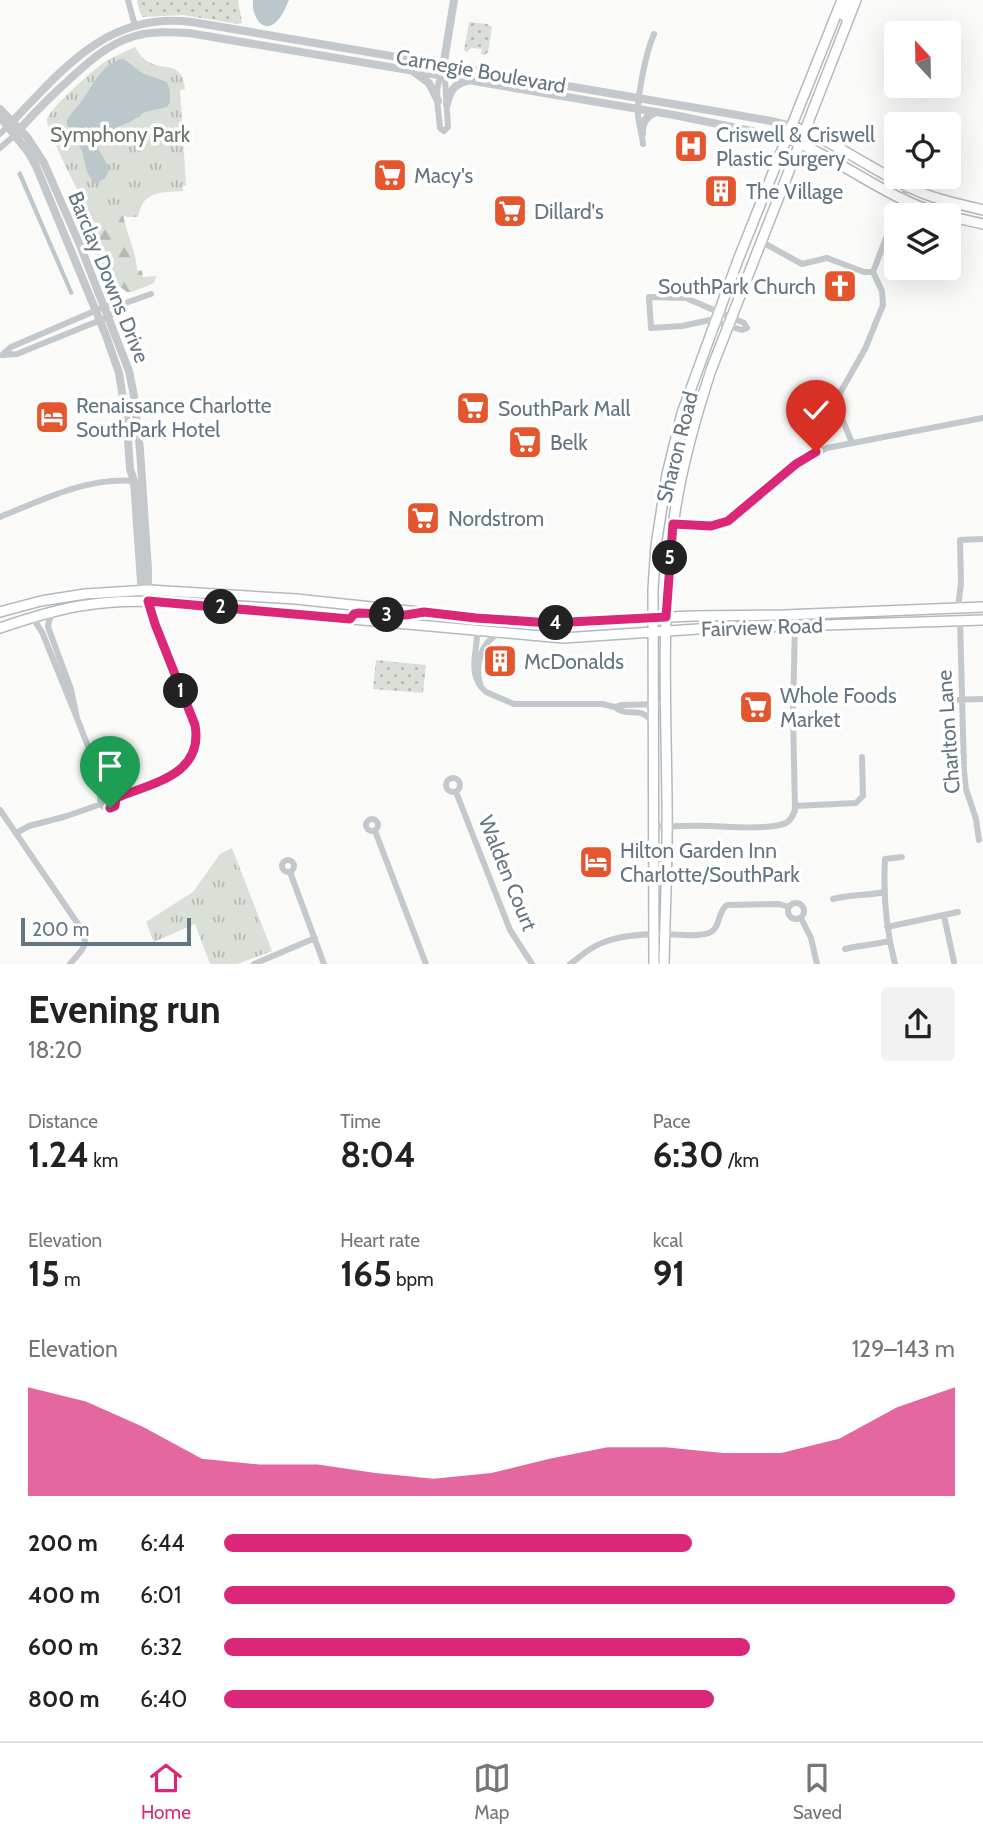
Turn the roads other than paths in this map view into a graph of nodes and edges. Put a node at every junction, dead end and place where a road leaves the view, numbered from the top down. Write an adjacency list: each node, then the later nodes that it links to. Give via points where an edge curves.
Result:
1 (128, 0): 6 (street)
2 (454, 0): 9 (street)
3 (842, 0): 20 (main road, Sharon Road)
4 (850, 0): 8 (main road)
5 (856, 0): 8 (main road, Sharon Road)
6 (135, 26): 9 (street, Carnegie Boulevard, via 186,21); 19 (street, Carnegie Boulevard, via 87,49)
7 (654, 34): 13 (street)
8 (842, 38): 22 (main road, Sharon Road)
9 (443, 65): 11 (street); 13 (street, Carnegie Boulevard)
10 (408, 69): 11 (street, Carnegie Boulevard); 14 (street, via 427,80); 21 (street, Carnegie Boulevard, via 188,33 152,33 117,43 91,60)
11 (442, 75): 12 (street, Carnegie Boulevard); 14 (street, via 438,80)
12 (474, 80): 14 (street, via 454,87); 16 (street, Carnegie Boulevard)
13 (640, 98): 16 (street); 20 (street, Carnegie Boulevard)
14 (443, 102)
15 (0, 108): 19 (street, Barclay Downs Drive)
16 (638, 108): 17 (street, Carnegie Boulevard); 23 (street)
17 (658, 112): 23 (street, via 646,119); 25 (street, Carnegie Boulevard)
18 (0, 117): 19 (street, Barclay Downs Drive)
19 (11, 123): 21 (street, Barclay Downs Drive); 24 (street, Carnegie Boulevard)
20 (791, 126): 22 (main road, Carnegie Boulevard); 25 (main road, Sharon Road)
21 (18, 131): 28 (street, Carnegie Boulevard); 43 (street, Barclay Downs Drive)
22 (806, 131): 27 (main road, Sharon Road); 29 (main road, Carnegie Boulevard)
23 (642, 133): 26 (street)
24 (0, 134)
25 (786, 138): 27 (main road, Carnegie Boulevard); 45 (main road, Sharon Road)
26 (643, 144)
27 (801, 144): 32 (main road, Carnegie Boulevard); 38 (main road, Sharon Road)
28 (0, 148)
29 (884, 174)
30 (906, 189): 32 (street)
31 (912, 189): 35 (main road, Carnegie Boulevard)
32 (902, 199): 33 (street); 34 (main road, Carnegie Boulevard)
33 (900, 203)
34 (912, 203)
35 (983, 210)
36 (961, 219): 37 (main road, Carnegie Boulevard)
37 (983, 224)
38 (762, 242): 40 (street, via 802,264 827,258); 47 (main road, Sharon Road)
39 (884, 243): 40 (street)
40 (873, 272): 50 (street, via 883,305 840,393 841,416)
41 (151, 294): 42 (street)
42 (117, 306): 43 (street); 44 (street)
43 (100, 309): 44 (street, Barclay Downs Drive); 46 (street, Barclay Downs Drive); 48 (street)
44 (108, 317): 46 (street); 51 (street, Barclay Downs Drive, via 134,396)
45 (716, 317): 45 (street, via 682,298 649,298 651,328); 47 (street); 65 (main road, Sharon Road, via 668,467)
46 (99, 321): 48 (street, via 15,355); 51 (street, Barclay Downs Drive, via 122,385 130,469)
47 (730, 322): 53 (main road, Sharon Road, via 693,428)
48 (1, 354)
49 (983, 418): 50 (street)
50 (852, 443): 53 (street, via 827,448 801,461 728,521 711,526)
51 (138, 480): 52 (street, via 87,485); 55 (street, Barclay Downs Drive)
52 (0, 517)
53 (673, 524): 63 (main road, Sharon Road)
54 (983, 539): 57 (street, via 960,540)
55 (146, 590): 56 (street, Barclay Downs Drive); 60 (main road, Fairview Road, via 77,595); 61 (main road, Fairview Road, via 296,598)
56 (148, 601): 59 (main road, Fairview Road); 66 (main road, Fairview Road); 87 (street, Barclay Downs Drive, via 196,736 188,761 173,775)
57 (958, 607): 58 (main road, Fairview Road); 62 (main road, Fairview Road)
58 (983, 607)
59 (58, 610): 64 (main road, Fairview Road); 82 (street, via 48,627)
60 (0, 612)
61 (424, 612): 65 (main road, Fairview Road, via 551,623); 66 (main road, via 359,613)
62 (795, 615): 63 (main road, Fairview Road); 69 (street)
63 (666, 617): 65 (main road, Fairview Road); 72 (main road, Sharon Road)
64 (28, 618): 70 (main road, Fairview Road); 82 (street, via 42,632)
65 (652, 618): 74 (main road, Sharon Road)
66 (350, 619): 71 (main road, Fairview Road)
67 (960, 620): 68 (main road, Fairview Road); 69 (main road, Fairview Road); 76 (street, Charlton Lane)
68 (983, 620)
69 (795, 626): 72 (main road, Fairview Road); 89 (street)
70 (0, 628)
71 (477, 631): 73 (main road, Fairview Road); 75 (street, via 473,671)
72 (666, 631): 74 (main road, Fairview Road); 80 (main road, Sharon Road)
73 (501, 633): 74 (main road, Fairview Road, via 564,638); 75 (street, via 490,639 481,653)
74 (652, 633): 79 (main road, Sharon Road)
75 (481, 687): 81 (street, via 514,704)
76 (962, 699): 77 (street); 78 (street); 95 (street, Charlton Lane, via 966,789)
77 (983, 699)
78 (947, 700)
79 (653, 704): 80 (street); 81 (street); 83 (main road, Sharon Road)
80 (666, 704): 92 (main road, Sharon Road)
81 (615, 708): 83 (street, via 643,713)
82 (77, 718): 86 (street)
83 (653, 724): 91 (main road, Sharon Road)
84 (862, 757): 89 (street, via 863,796 856,803)
85 (456, 792): 115 (street, Walden Court, via 510,930)
86 (106, 793): 87 (street); 88 (street)
87 (116, 798): 88 (street, Barclay Downs Drive, via 113,807)
88 (101, 804): 94 (street, Barclay Downs Drive)
89 (795, 806): 92 (street, via 791,819 777,825)
90 (0, 810): 94 (street)
91 (654, 826): 92 (street); 105 (main road, Sharon Road)
92 (667, 827): 106 (main road, Sharon Road)
93 (375, 831): 114 (street)
94 (16, 833): 111 (street, via 85,939 84,949)
95 (979, 840)
96 (902, 858): 98 (street, via 885,859)
97 (290, 872): 107 (street)
98 (884, 892): 99 (street); 104 (street)
99 (833, 899)
100 (789, 907): 103 (street, via 792,918); 103 (street, via 801,904 805,912); 106 (street, via 727,905 712,932)
101 (958, 912): 102 (street)
102 (944, 916): 104 (street); 110 (street)
103 (801, 918): 119 (street)
104 (887, 927): 108 (street)
105 (654, 934): 106 (street); 116 (street, via 602,943); 117 (main road, Sharon Road)
106 (665, 934): 118 (main road, Sharon Road)
107 (315, 937): 112 (street); 113 (street)
108 (889, 941): 109 (street); 120 (street)
109 (845, 949)
110 (954, 962)
111 (70, 964)
112 (254, 964)
113 (324, 964)
114 (426, 964)
115 (532, 964)
116 (570, 964)
117 (654, 964)
118 (664, 964)
119 (817, 964)
120 (895, 964)

